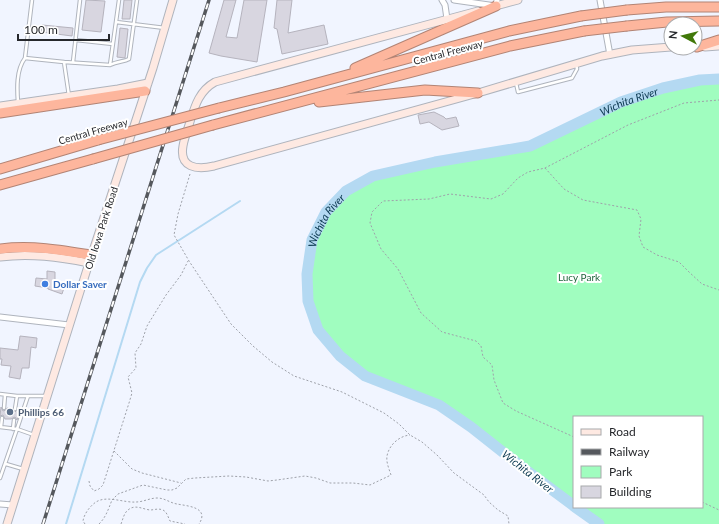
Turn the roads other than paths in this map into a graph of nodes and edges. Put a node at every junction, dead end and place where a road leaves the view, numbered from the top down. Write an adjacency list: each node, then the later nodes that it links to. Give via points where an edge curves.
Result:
1 (32, 0): 25 (lane)
2 (80, 0): 17 (lane)
3 (119, 0): 14 (lane)
4 (137, 0): 15 (lane)
5 (173, 0): 16 (main road, Old Iowa Park Road)
6 (442, 0): 12 (street)
7 (454, 0): 10 (street)
8 (518, 0): 10 (main road)
9 (600, 0): 24 (street)
10 (497, 3): 12 (main road); 30 (highway)
11 (719, 7): 30 (highway, Central Freeway, bridge, via 666,7 581,16 509,31)
12 (447, 19): 33 (main road, via 215,82 200,95 197,102 183,145 186,162 198,168 214,166)
13 (719, 21): 37 (highway, Central Freeway, bridge, via 666,22 584,30 548,37)
14 (116, 22): 15 (lane); 19 (lane)
15 (134, 24): 16 (lane); 29 (lane, via 130,59)
16 (165, 28): 32 (main road, Old Iowa Park Road)
17 (76, 40): 19 (lane); 27 (lane)
18 (719, 40): 20 (highway)
19 (113, 44): 29 (lane)
20 (703, 45)
21 (719, 46): 22 (main road)
22 (703, 47)
23 (663, 48): 24 (main road)
24 (610, 55): 28 (main road)
25 (25, 58): 26 (lane); 36 (lane, via 20,65)
26 (64, 62): 27 (lane); 34 (lane)
27 (73, 62): 29 (lane)
28 (576, 63): 31 (main road); 31 (lane, via 577,69 572,78 518,92)
29 (110, 65)
30 (326, 81): 39 (highway, Central Freeway, bridge, via 98,140)
31 (515, 81): 33 (main road)
32 (146, 87): 34 (highway); 43 (main road, Old Iowa Park Road)
33 (478, 93): 37 (highway, via 425,90)
34 (69, 99): 36 (highway)
35 (0, 106): 36 (main road)
36 (18, 106): 38 (highway)
37 (286, 106): 40 (highway, Central Freeway, bridge)
38 (0, 113)
39 (0, 169)
40 (0, 185)
41 (0, 249): 43 (highway, via 49,248)
42 (0, 257): 43 (main road, via 32,255)
43 (90, 259): 45 (main road, Old Iowa Park Road)
44 (0, 317): 45 (street)
45 (69, 325): 50 (main road, Old Iowa Park Road)
46 (0, 394): 47 (lane)
47 (5, 395): 48 (lane); 51 (lane)
48 (17, 396): 49 (lane); 52 (lane)
49 (28, 396): 50 (lane); 57 (lane)
50 (47, 396): 58 (main road, Old Iowa Park Road)
51 (4, 408)
52 (15, 409)
53 (2, 418): 55 (lane)
54 (14, 420): 56 (lane)
55 (1, 427): 56 (lane)
56 (13, 429): 57 (lane)
57 (17, 429): 58 (lane); 59 (lane)
58 (34, 436): 60 (main road, Old Iowa Park Road)
59 (6, 464): 60 (lane); 61 (lane)
60 (24, 469): 63 (main road, Old Iowa Park Road)
61 (0, 478)
62 (0, 504): 63 (street)
63 (13, 505): 64 (main road, Old Iowa Park Road)
64 (7, 524)

